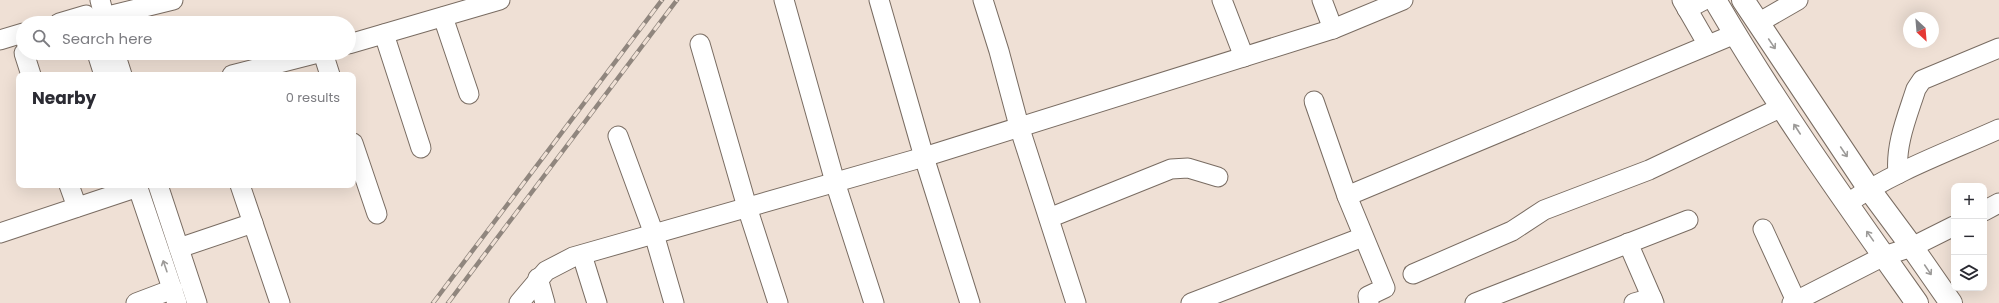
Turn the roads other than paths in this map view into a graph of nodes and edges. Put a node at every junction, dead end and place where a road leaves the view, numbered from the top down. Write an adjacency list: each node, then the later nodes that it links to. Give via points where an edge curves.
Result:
1 (173, 0): 14 (street)
2 (500, 0): 16 (street)
3 (784, 0): 47 (street)
4 (879, 0): 44 (street)
5 (983, 0): 39 (street)
6 (1222, 0): 25 (street)
7 (1322, 0): 18 (street)
8 (1403, 0): 18 (street)
9 (1704, 0): 13 (street)
10 (1715, 0): 20 (main road)
11 (1743, 0): 17 (main road)
12 (1798, 0): 17 (street)
13 (1685, 4): 23 (street)
14 (94, 13): 15 (street)
15 (84, 16)
16 (443, 17): 19 (street); 36 (street)
17 (1758, 23): 53 (main road, one-way to 53)
18 (1333, 29): 25 (street)
19 (384, 34): 21 (street); 42 (street)
20 (1735, 34): 23 (street); 38 (main road)
21 (356, 42)
22 (700, 44): 58 (street)
23 (1708, 45): 54 (street)
24 (1999, 48): 45 (street, via 1922,80 1916,89 1899,143)
25 (1244, 57): 39 (street)
26 (25, 60): 31 (street)
27 (99, 60): 32 (street)
28 (117, 60): 33 (street)
29 (291, 60): 34 (street)
30 (325, 60): 35 (street)
31 (30, 72)
32 (103, 72)
33 (121, 72)
34 (244, 72)
35 (329, 72)
36 (469, 94)
37 (1314, 101): 54 (street)
38 (1782, 107): 56 (main road, one-way to 38); 74 (street, via 1648,170 1544,210 1512,231)
39 (1019, 126): 44 (street); 61 (street)
40 (1999, 129): 45 (street)
41 (618, 136): 67 (street)
42 (421, 148)
43 (356, 152): 60 (street)
44 (924, 157): 47 (street); 89 (street)
45 (1898, 174): 53 (street)
46 (1218, 177): 61 (street, via 1188,168 1179,168)
47 (835, 182): 58 (street); 88 (street)
48 (70, 188): 57 (street)
49 (131, 188): 57 (street)
50 (138, 188): 76 (street, one-way to 50)
51 (159, 188): 71 (street)
52 (241, 188): 63 (street)
53 (1869, 189): 56 (street); 70 (main road)
54 (1347, 196): 68 (street)
55 (1999, 203): 59 (street)
56 (1848, 204): 73 (main road, one-way to 56)
57 (77, 207): 66 (street)
58 (747, 207): 67 (street); 87 (street)
59 (1987, 209)
60 (377, 214)
61 (1048, 218): 90 (street)
62 (1688, 220): 69 (street)
63 (253, 223): 71 (street); 82 (street)
64 (1951, 228): 70 (street)
65 (1763, 229): 79 (street)
66 (0, 233)
67 (654, 234): 72 (street); 86 (street)
68 (1363, 237): 77 (street); 92 (street, via 1385,288 1368,296)
69 (1628, 243): 78 (street); 93 (street)
70 (1912, 247): 73 (street); 96 (main road, one-way to 96)
71 (179, 248): 81 (street)
72 (582, 255): 75 (street, via 557,264); 85 (street)
73 (1884, 256): 79 (street); 95 (main road)
74 (1414, 274)
75 (538, 278): 83 (street); 84 (street)
76 (175, 296): 80 (street)
77 (1219, 297): 91 (street)
78 (1653, 301): 94 (street)
79 (1794, 302)
80 (136, 303)
81 (197, 303)
82 (280, 303)
83 (519, 303)
84 (545, 303)
85 (597, 303)
86 (674, 303)
87 (778, 303)
88 (874, 303)
89 (970, 303)
90 (1076, 303)
91 (1191, 303)
92 (1369, 303)
93 (1475, 303)
94 (1634, 303)
95 (1917, 303)
96 (1951, 303)

